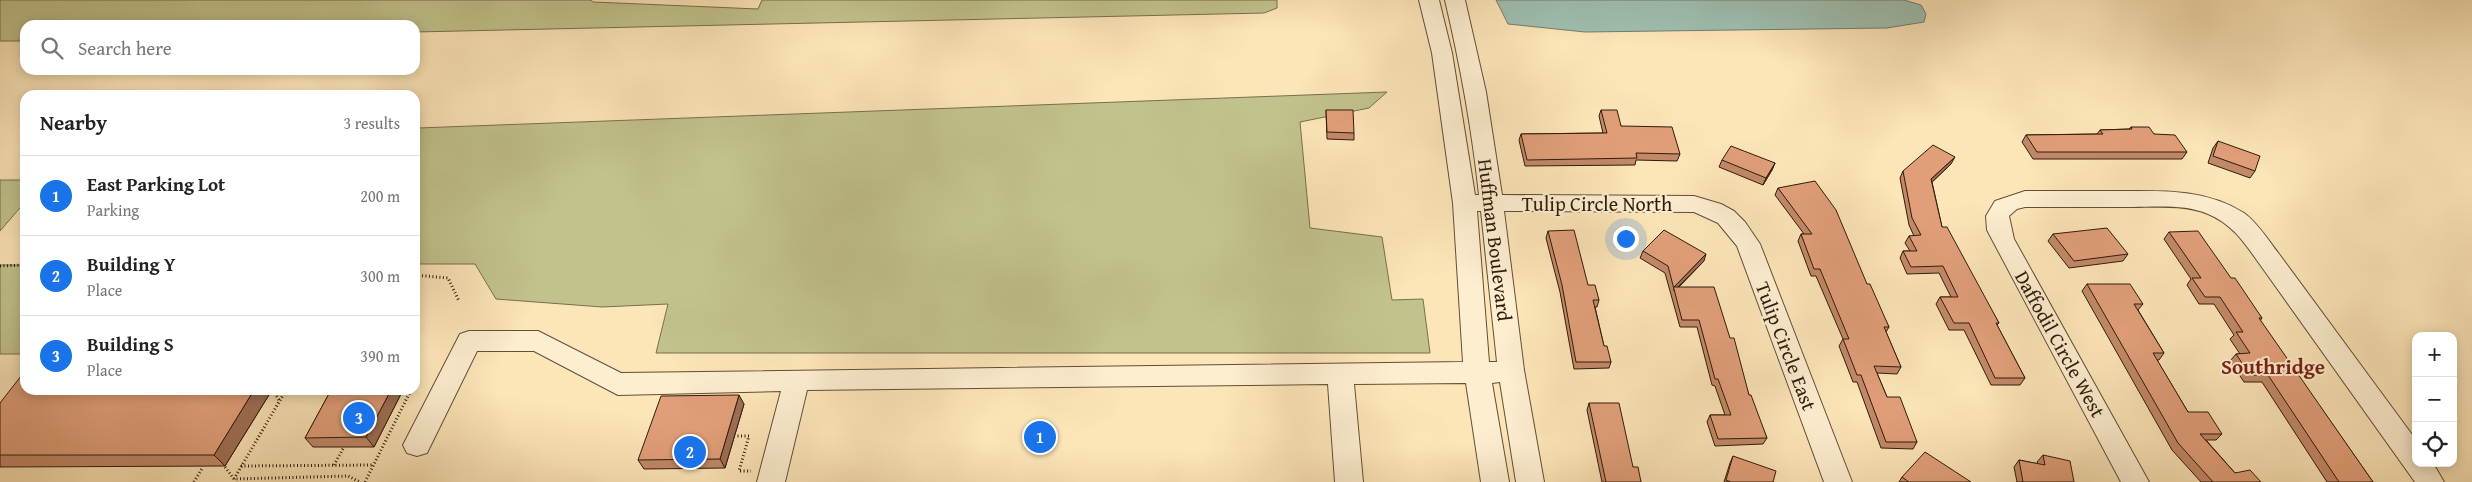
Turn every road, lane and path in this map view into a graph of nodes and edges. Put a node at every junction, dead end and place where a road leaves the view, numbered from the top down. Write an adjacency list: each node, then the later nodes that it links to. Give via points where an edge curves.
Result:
1 (1429, 0): 3 (street, Huffman Boulevard, via 1442,53)
2 (1455, 0): 4 (street, Huffman Boulevard, via 1470,54)
3 (1465, 203): 4 (street, Tulip Circle North); 10 (street, Huffman Boulevard)
4 (1492, 203): 5 (street, Tulip Circle North, via 1694,204); 11 (street, Huffman Boulevard)
5 (1726, 216): 36 (street, Tulip Circle East, via 1736,224 1748,244)
6 (20, 265): 7 (path)
7 (0, 266)
8 (420, 275): 9 (path, via 448,278)
9 (459, 301)
10 (1478, 372): 11 (street); 12 (street); 34 (street, Huffman Boulevard)
11 (1511, 372): 35 (street, Huffman Boulevard)
12 (1340, 375): 13 (street); 33 (street)
13 (797, 380): 19 (street, via 618,384 538,341 469,341); 28 (street)
14 (276, 395): 17 (path)
15 (283, 395): 17 (path)
16 (408, 395): 22 (path)
17 (280, 400): 26 (path)
18 (734, 436): 28 (path, via 749,436 739,472)
19 (417, 445)
20 (344, 447): 23 (path)
21 (2412, 457): 37 (street, Daffodil Circle West, via 2246,229 2217,208 2171,199 2025,198 2010,201 1998,214 1996,224 2002,238)
22 (373, 464): 23 (path); 32 (path)
23 (333, 465): 26 (path)
24 (203, 466): 30 (path)
25 (225, 466): 29 (path)
26 (241, 466): 29 (path)
27 (2419, 467): 38 (street)
28 (766, 476)
29 (234, 479): 31 (path, via 348,476)
30 (194, 482)
31 (360, 482)
32 (365, 482)
33 (1349, 482)
34 (1495, 482)
35 (1530, 482)
36 (1838, 482)
37 (2135, 482)
38 (2430, 482)

